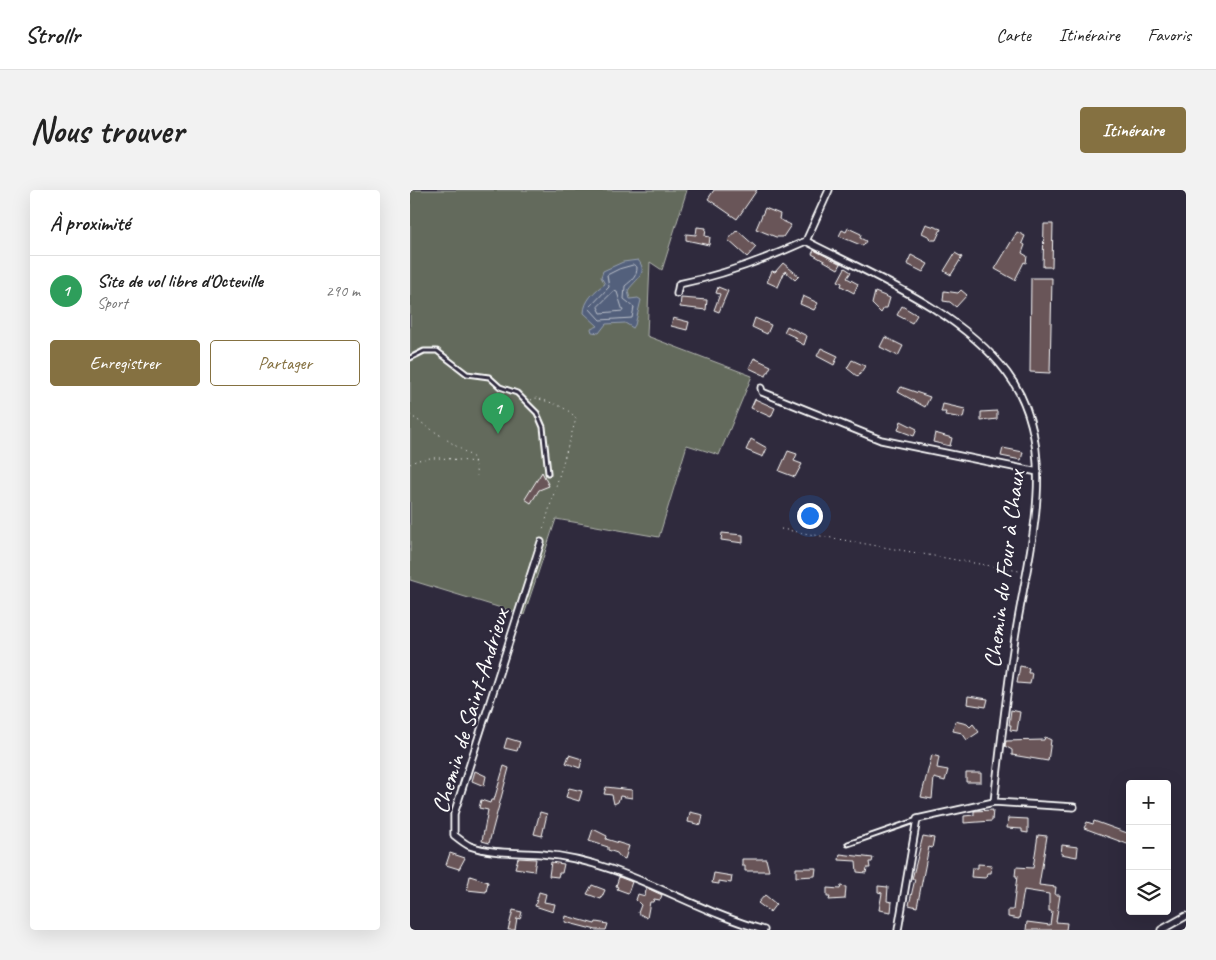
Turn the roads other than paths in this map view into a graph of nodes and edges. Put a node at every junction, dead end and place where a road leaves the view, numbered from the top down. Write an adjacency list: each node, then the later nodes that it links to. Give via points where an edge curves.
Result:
1 (829, 190): 2 (street)
2 (806, 241): 3 (street, via 747,266 679,284); 6 (street, Chemin du Four à Chaux, via 916,298 960,328 993,357 1007,373 1028,410)
3 (677, 294)
4 (410, 358): 7 (lane, via 424,351 437,351 467,374 489,377 500,387 517,393 541,419)
5 (761, 388): 6 (street, via 762,392 881,440)
6 (1038, 472): 9 (street, Chemin du Four à Chaux)
7 (548, 473)
8 (541, 542): 14 (street, Chemin de Saint-Andrieux, via 454,814 454,835 470,846 518,854 542,854 631,875 711,913)
9 (994, 802): 10 (street); 11 (street)
10 (1074, 807)
11 (917, 819): 12 (lane); 15 (street)
12 (848, 844)
13 (1186, 916): 16 (street)
14 (764, 930)
15 (898, 930)
16 (1161, 930)

